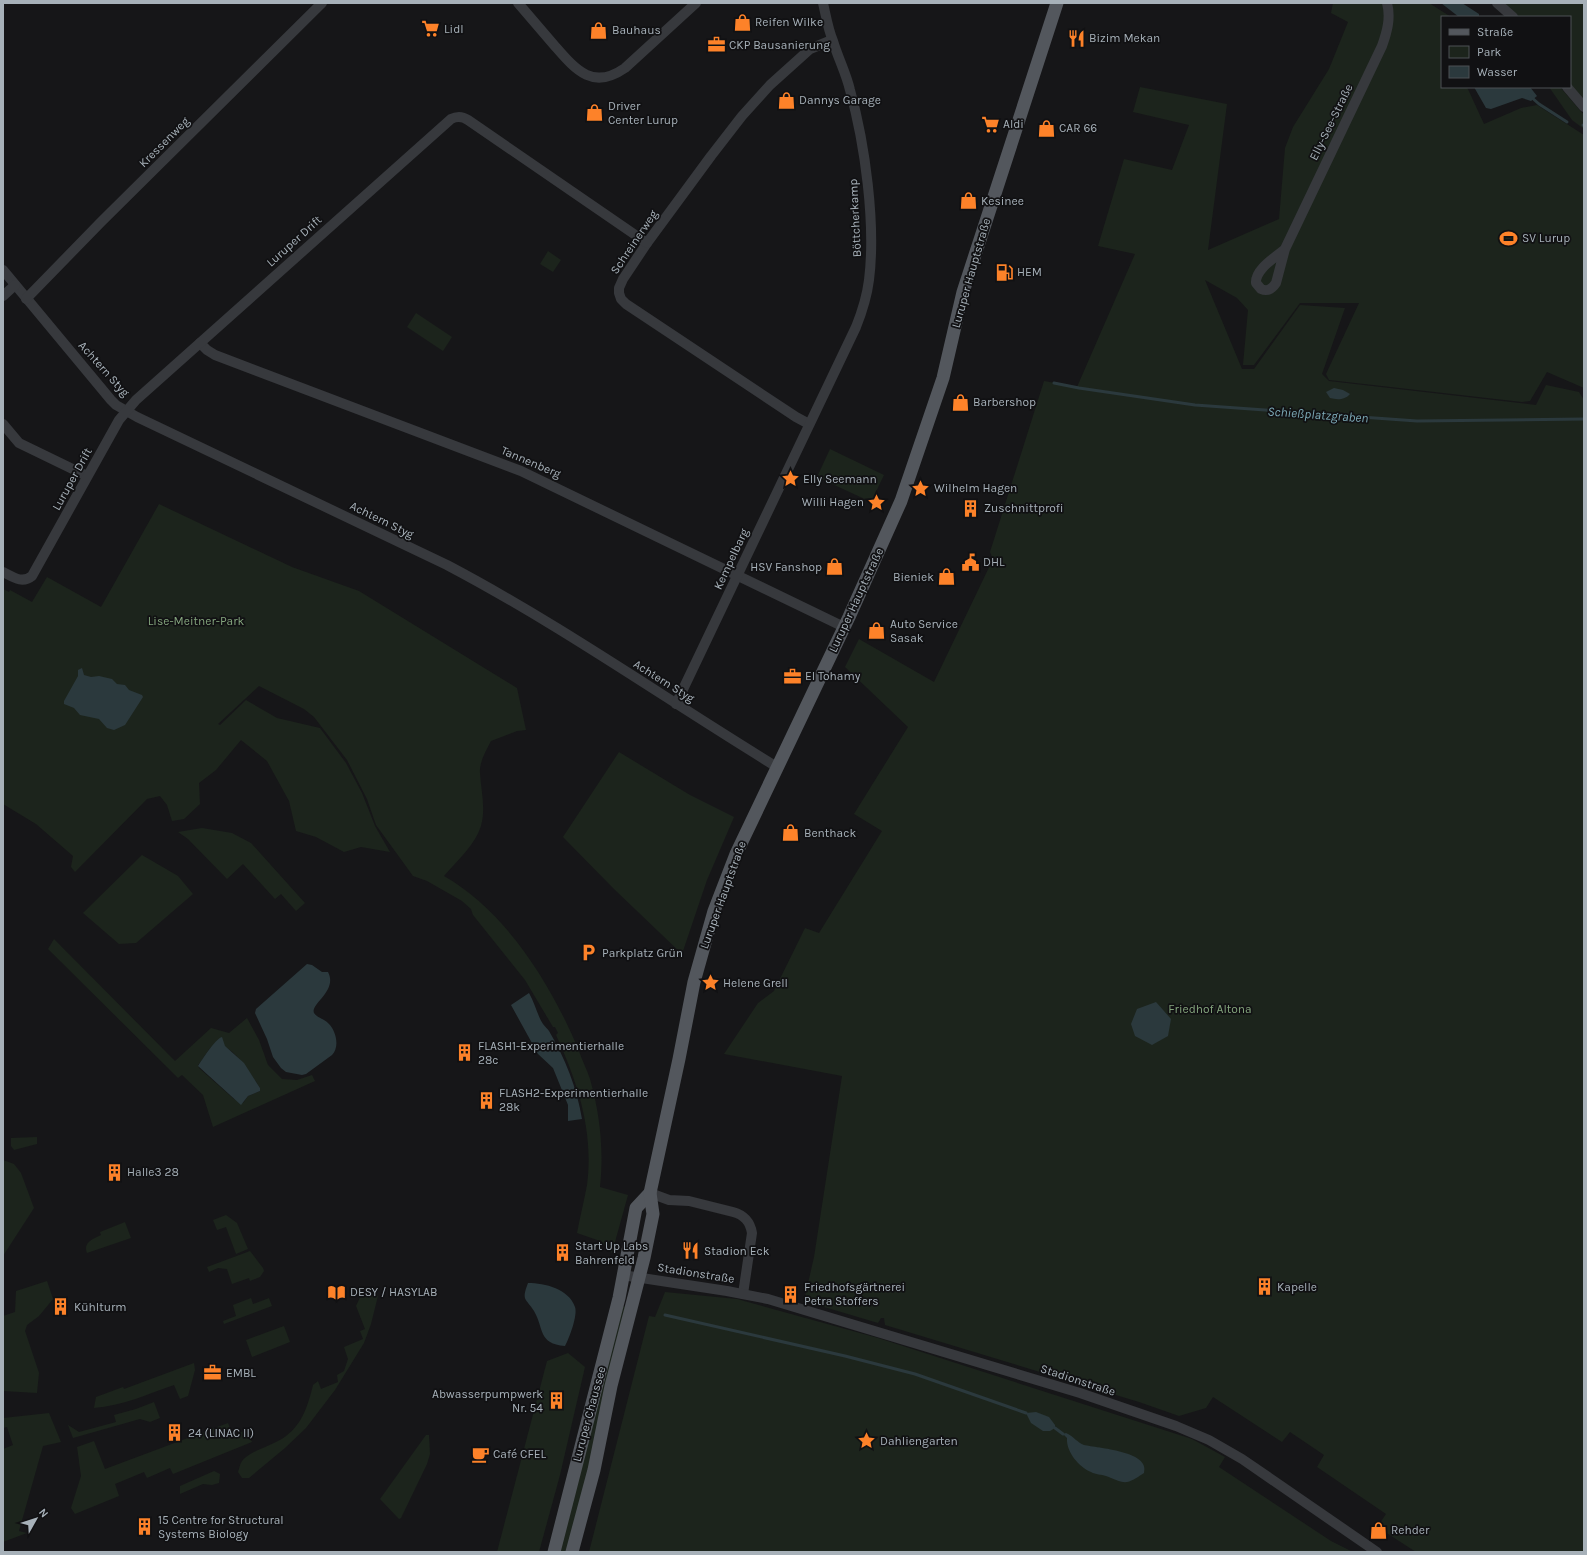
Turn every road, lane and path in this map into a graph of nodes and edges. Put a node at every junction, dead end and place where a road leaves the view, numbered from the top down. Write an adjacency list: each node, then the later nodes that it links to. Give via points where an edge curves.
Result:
1 (322, 3): 17 (street, Kressenweg)
2 (518, 3): 3 (street, via 572,65 588,76 607,78 625,68)
3 (696, 3)
4 (823, 3): 9 (street, Böttcherkamp)
5 (1057, 3): 25 (main road, Luruper Hauptstraße, via 963,292 935,402 901,501)
6 (1388, 3): 13 (street, Elly-See-Straße, via 1389,21 1382,46)
7 (1497, 3): 8 (street)
8 (1512, 16)
9 (832, 40): 12 (street, Schreinerweg, via 817,45 802,55 756,100); 21 (street, Böttcherkamp, via 850,88 860,133 867,186 871,252 869,281 862,311)
10 (1568, 88): 11 (street)
11 (1584, 107)
12 (647, 243): 18 (street, Luruper Drift, via 464,117 455,117); 21 (street, Schreinerweg, via 621,284 621,299 796,418)
13 (1285, 249)
14 (3, 270): 15 (street, Achtern Styg)
15 (15, 285): 16 (street); 17 (street, Achtern Styg)
16 (3, 296)
17 (26, 299): 19 (street, Achtern Styg, via 111,400)
18 (200, 343): 19 (street, Luruper Drift); 24 (street, Tannenberg, via 215,355 521,471)
19 (126, 410): 22 (street, Luruper Drift); 26 (street, Achtern Styg, via 465,574 552,624)
20 (3, 424): 22 (street, via 19,443)
21 (809, 424): 24 (street, Kempelbarg)
22 (87, 476): 23 (street, Luruper Drift, via 36,571 28,580 18,580)
23 (3, 572)
24 (738, 575): 25 (street, Tannenberg); 26 (street, Kempelbarg)
25 (844, 627): 27 (main road, Luruper Hauptstraße)
26 (676, 704): 27 (street, Achtern Styg)
27 (777, 767): 28 (main road, Luruper Hauptstraße, via 736,854 703,947)
28 (650, 1193): 29 (main road, via 636,1208); 30 (main road, Luruper Hauptstraße, via 654,1214); 31 (street, Stadionstraße, via 669,1200 689,1201 733,1212 747,1220 752,1233)
29 (622, 1275): 30 (street, Stadionstraße); 32 (main road, Luruper Chaussee, via 619,1298)
30 (638, 1278): 31 (street, Stadionstraße); 33 (main road, Luruper Chaussee, via 611,1386 594,1470)
31 (743, 1294): 34 (street, Stadionstraße, via 1080,1393 1176,1426 1242,1459)
32 (554, 1552)
33 (572, 1552)
34 (1377, 1552)

